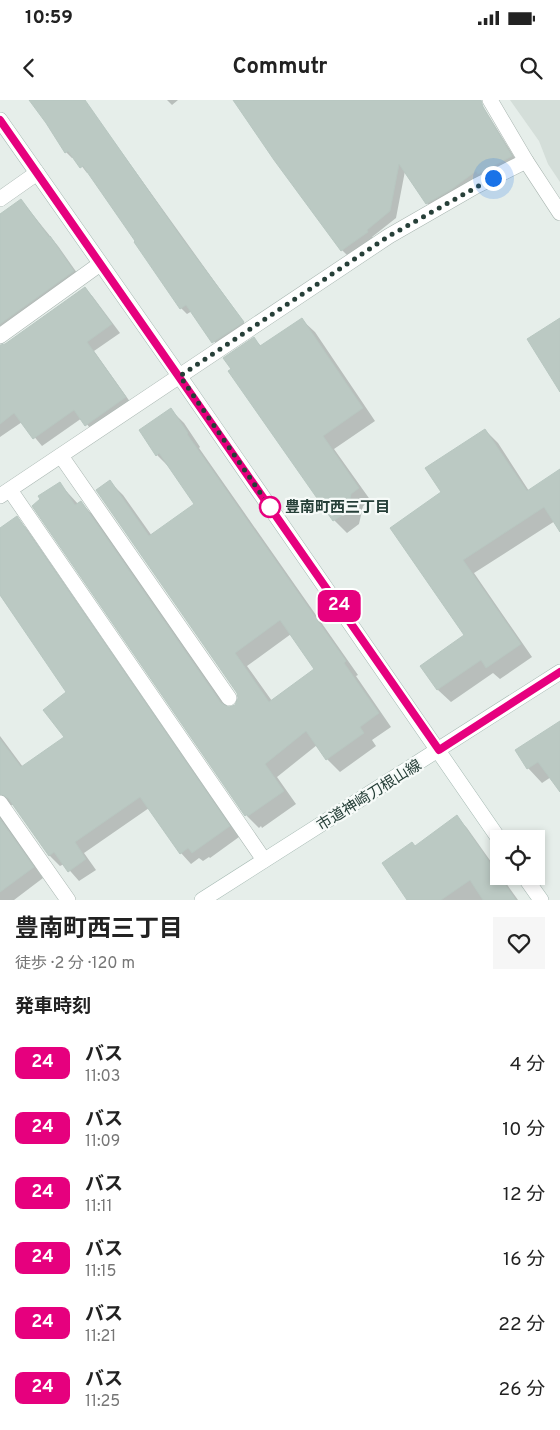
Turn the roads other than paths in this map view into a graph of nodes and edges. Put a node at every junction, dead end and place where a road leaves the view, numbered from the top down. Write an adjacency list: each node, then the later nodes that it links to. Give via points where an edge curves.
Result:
1 (490, 100): 3 (street)
2 (0, 120): 4 (street)
3 (526, 161): 6 (street); 9 (street, via 389,236)
4 (37, 173): 5 (street); 7 (street)
5 (0, 199)
6 (560, 213)
7 (100, 264): 8 (street); 9 (street)
8 (0, 336)
9 (180, 376): 10 (street); 14 (street)
10 (60, 456): 11 (street); 13 (street)
11 (5, 493): 17 (street)
12 (560, 672): 14 (street, 市道神崎刀根山線)
13 (229, 698)
14 (439, 750): 16 (street); 17 (street, 市道神崎刀根山線)
15 (0, 803): 19 (street)
16 (493, 830)
17 (264, 860): 20 (street, 市道神崎刀根山線)
18 (530, 885): 21 (street)
19 (68, 900)
20 (202, 900)
21 (541, 900)

